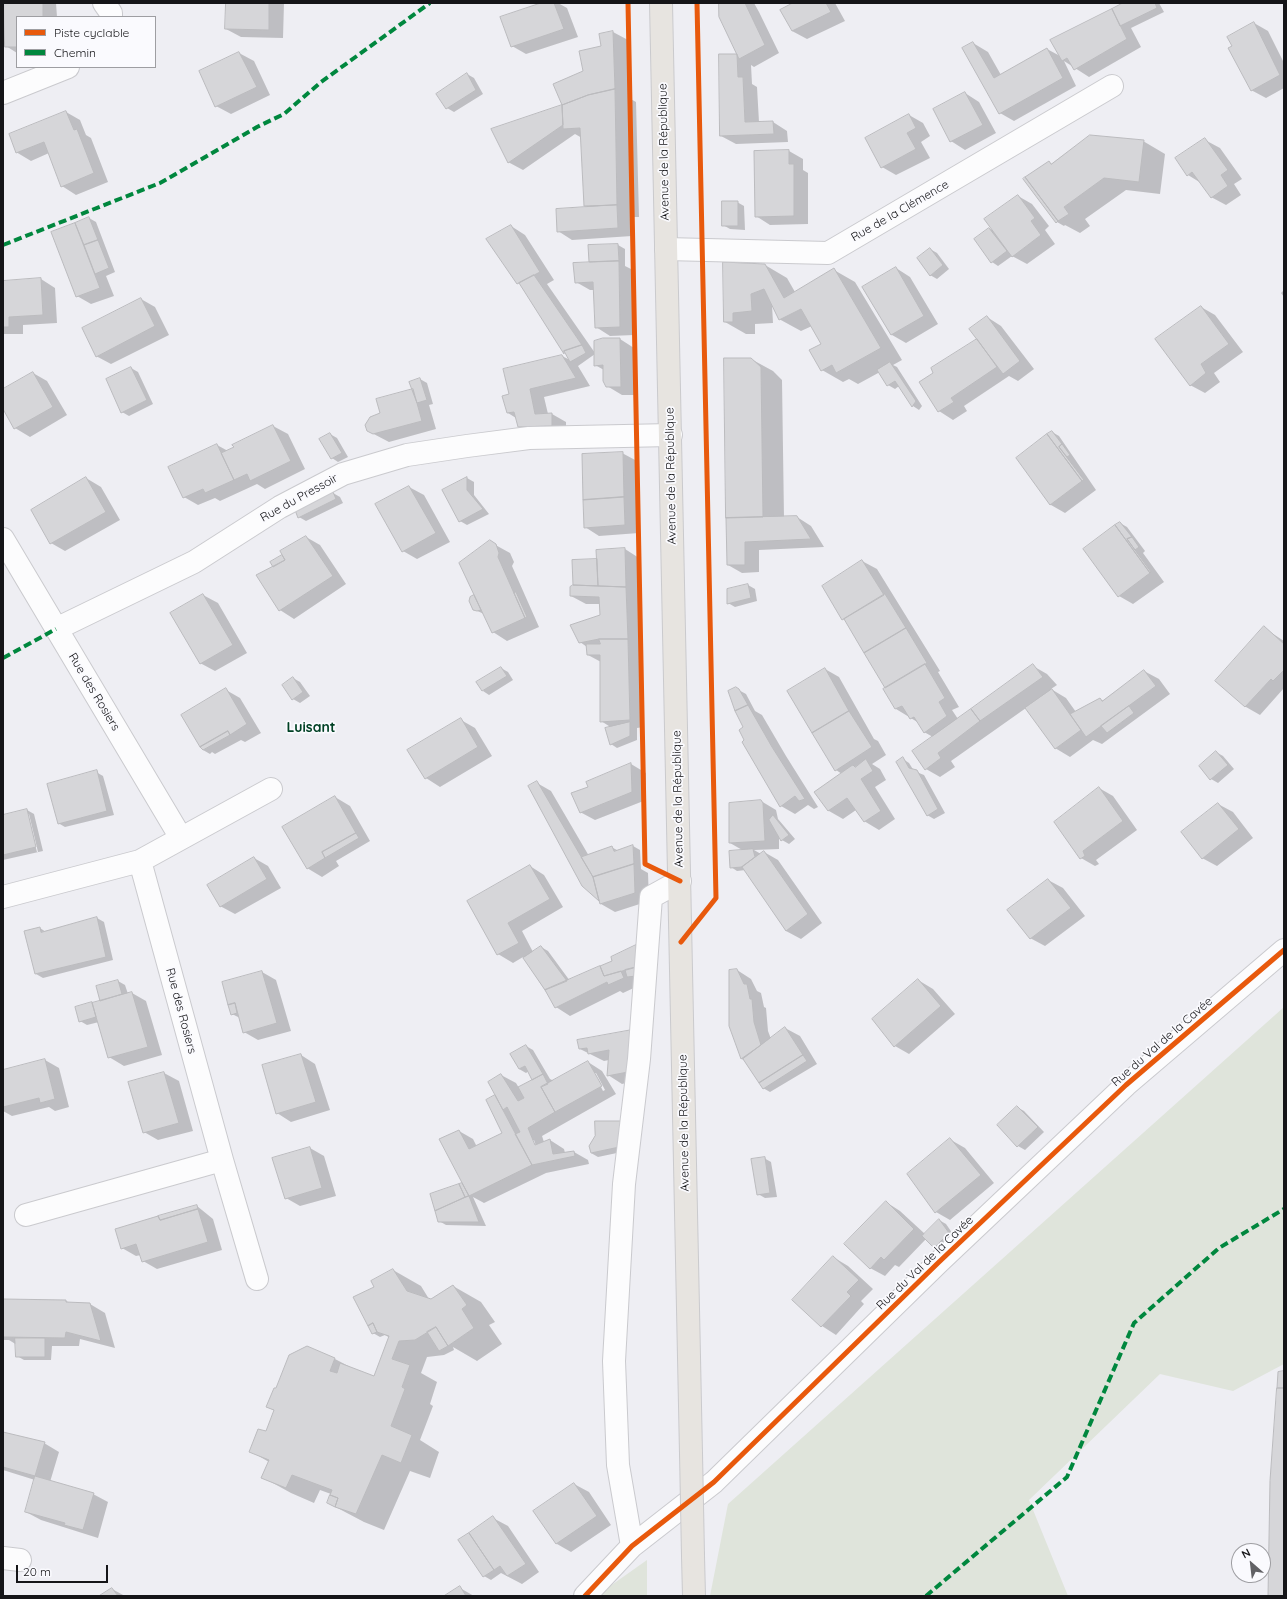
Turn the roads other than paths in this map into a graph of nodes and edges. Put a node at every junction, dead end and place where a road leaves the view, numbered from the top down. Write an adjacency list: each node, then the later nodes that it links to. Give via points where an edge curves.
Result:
1 (104, 3): 3 (street)
2 (661, 3): 7 (main road, Avenue de la République)
3 (110, 16)
4 (66, 68): 6 (street)
5 (1112, 86): 7 (street, Rue de la Clémence, via 828,253)
6 (3, 93)
7 (666, 249): 8 (main road, Avenue de la République)
8 (671, 435): 10 (street, Rue du Pressoir, via 529,438 407,455 343,474 280,507 194,562); 14 (main road, Avenue de la République)
9 (3, 539): 10 (street)
10 (56, 630): 12 (street, Rue des Rosiers)
11 (271, 788): 12 (street)
12 (181, 838): 13 (street)
13 (140, 861): 15 (street); 17 (street, Rue des Rosiers)
14 (680, 881): 20 (street, via 651,896 639,1059 624,1184 614,1361 618,1465); 22 (main road, Avenue de la République, bridge)
15 (3, 897)
16 (1284, 950): 20 (street, Rue du Val de la Cavée, via 1121,1090 945,1256 714,1482)
17 (222, 1160): 18 (street); 19 (street, Rue des Rosiers)
18 (26, 1215)
19 (256, 1279)
20 (632, 1546): 21 (street, Rue du Val de la Cavée)
21 (585, 1596)
22 (694, 1596)

